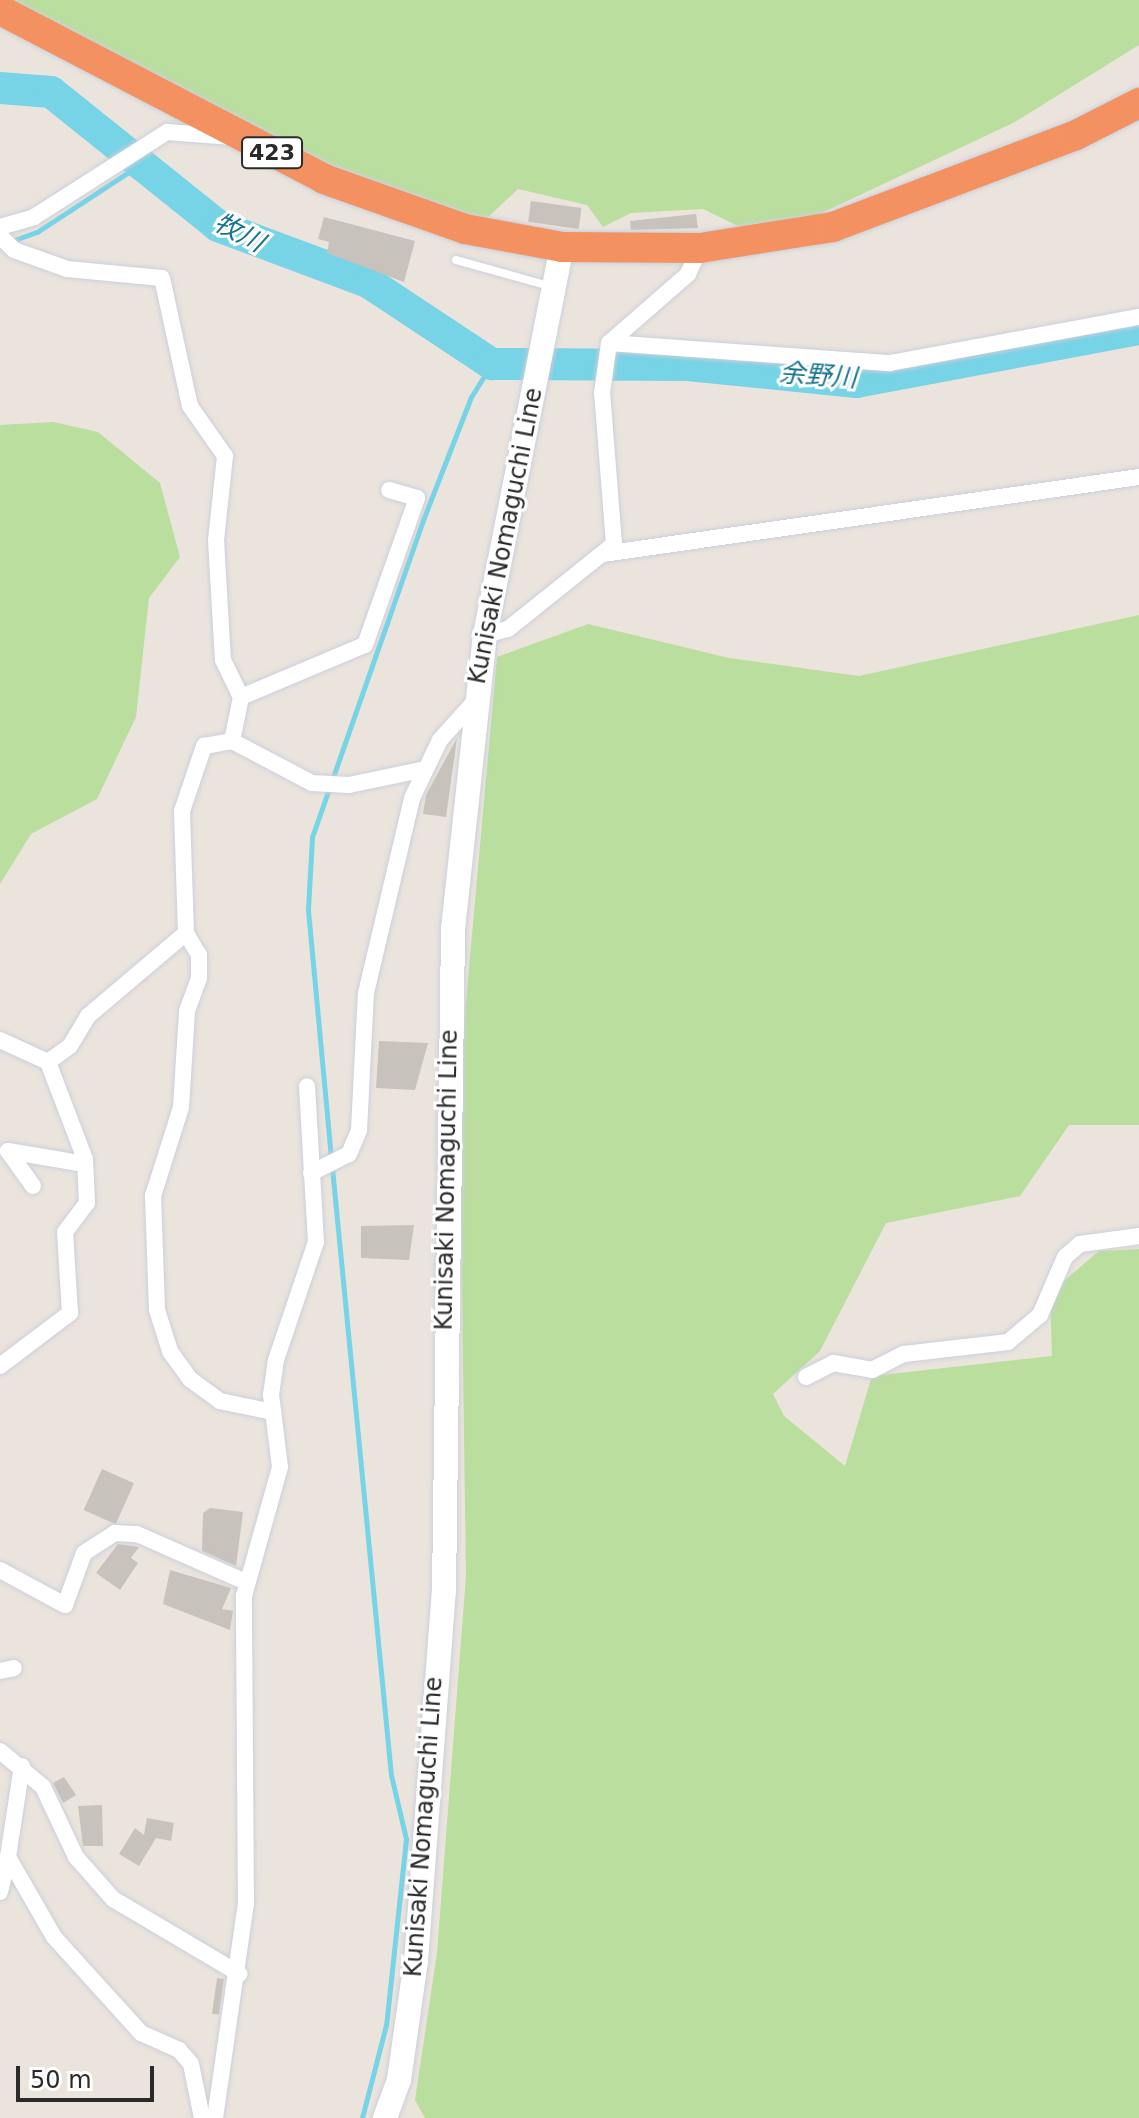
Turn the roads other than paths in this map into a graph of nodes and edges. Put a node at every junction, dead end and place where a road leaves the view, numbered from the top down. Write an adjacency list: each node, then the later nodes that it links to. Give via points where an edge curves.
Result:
1 (0, 10): 3 (highway, 423)
2 (1139, 103): 7 (highway, 423, via 1076,135 833,227)
3 (239, 137): 4 (street, via 167,132 45,211); 6 (highway, 423, via 392,207)
4 (0, 227)
5 (0, 236): 16 (street, via 14,250 67,269 162,278 190,406 225,456 216,540 223,660)
6 (562, 247): 7 (highway, 423); 9 (main road, Kunisaki Nomaguchi Line)
7 (700, 248): 11 (street, via 688,274)
8 (456, 260): 9 (lane)
9 (554, 288): 15 (main road, Kunisaki Nomaguchi Line)
10 (1139, 317): 11 (street, via 890,363)
11 (609, 343): 14 (street, via 602,393 614,544)
12 (1139, 477): 14 (street)
13 (389, 490): 16 (street, via 417,498 365,645)
14 (603, 554): 15 (street, via 508,629)
15 (485, 635): 17 (main road, Kunisaki Nomaguchi Line)
16 (241, 697): 18 (street)
17 (475, 701): 19 (street, via 458,712); 40 (main road, Kunisaki Nomaguchi Line, via 446,1076 444,1591 416,1961 399,2080)
18 (232, 741): 19 (street, via 312,783 349,785); 20 (street, via 204,746 182,811)
19 (421, 770): 25 (street, via 366,993 359,1130 349,1154)
20 (186, 933): 22 (street, via 88,1016 70,1046); 30 (street, via 199,955 199,978 187,1011 181,1107 153,1196 157,1310 170,1351 190,1379 220,1401)
21 (0, 1040): 22 (street)
22 (48, 1062): 24 (street, via 77,1124)
23 (307, 1086): 25 (street)
24 (85, 1164): 26 (street, via 8,1151); 28 (street, via 87,1203 65,1232 70,1313)
25 (311, 1173): 30 (street, via 316,1242 276,1360)
26 (33, 1186)
27 (1139, 1236): 29 (street, via 1080,1244 1065,1257 1040,1315 1008,1342 904,1354 872,1370 833,1363)
28 (0, 1366)
29 (806, 1377)
30 (273, 1412): 32 (street, via 280,1467)
31 (0, 1570): 32 (street, via 65,1605 84,1553 115,1533 137,1534)
32 (246, 1582): 37 (street, via 250,1799)
33 (0, 1751): 34 (street)
34 (22, 1766): 35 (street); 37 (street, via 43,1787 76,1857 113,1899)
35 (8, 1857): 36 (street); 38 (street, via 54,1937 141,2033 179,2050 191,2064)
36 (0, 1892)
37 (240, 1974): 39 (street)
38 (202, 2118)
39 (215, 2118)
40 (385, 2118)

